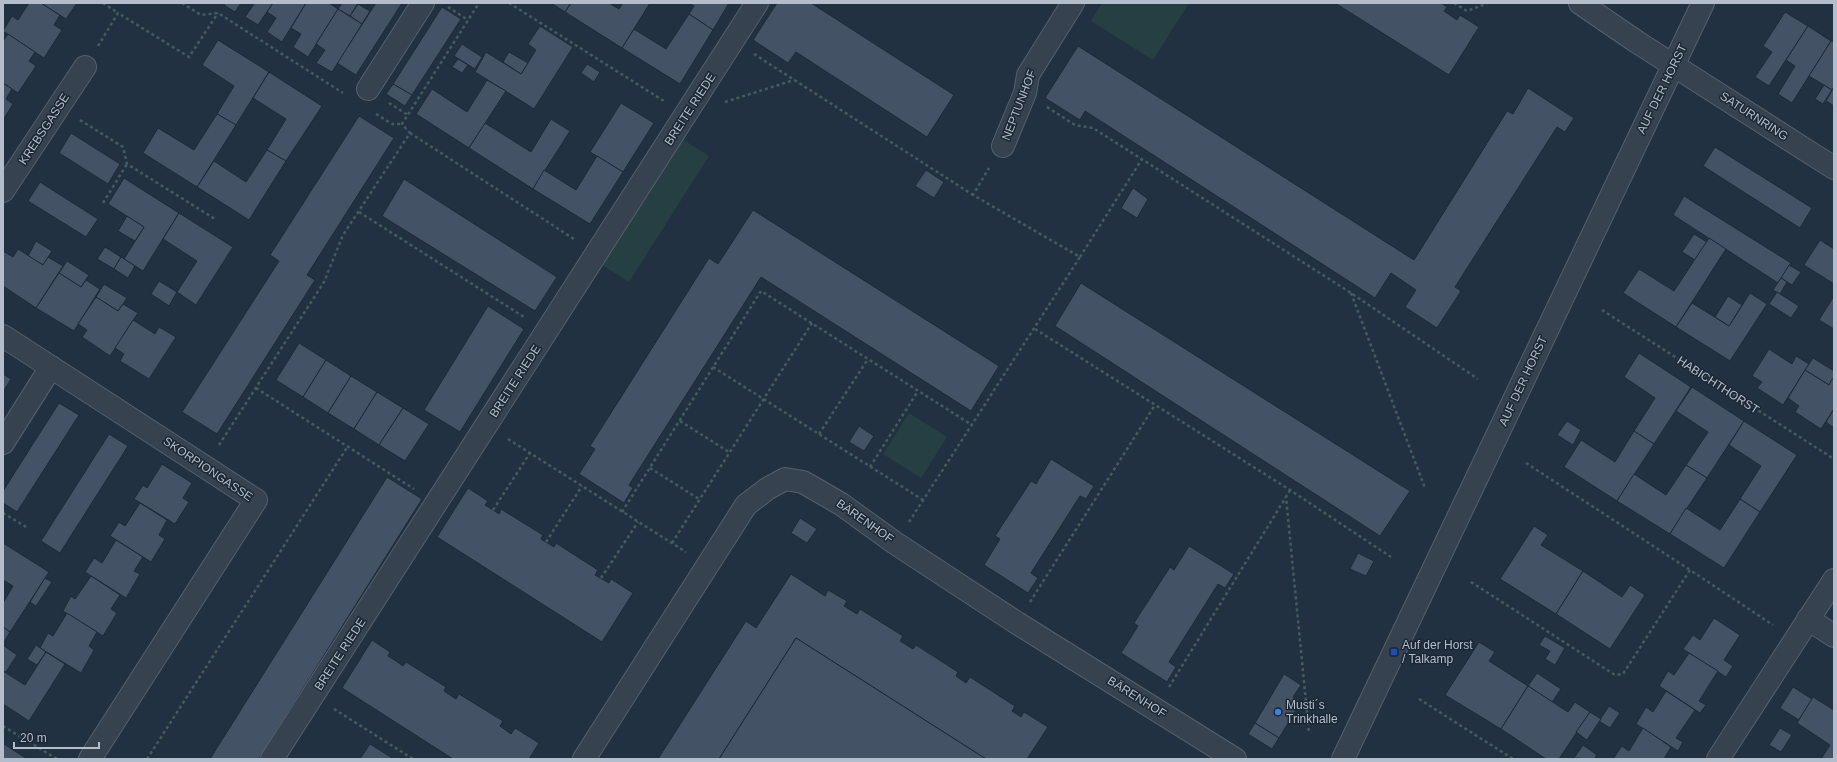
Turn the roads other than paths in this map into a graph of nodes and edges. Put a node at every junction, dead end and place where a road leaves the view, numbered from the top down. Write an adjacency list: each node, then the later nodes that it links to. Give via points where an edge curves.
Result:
1 (423, 3): 8 (street)
2 (757, 3): 19 (street, BREITE RIEDE)
3 (1073, 3): 9 (street, NEPTUNHOF, via 1028,75 1025,93)
4 (1580, 3): 6 (street)
5 (1702, 3): 6 (street, AUF DER HORST)
6 (1674, 66): 10 (street, SATURNRING); 22 (street, AUF DER HORST)
7 (85, 67): 11 (street, KREBSGASSE)
8 (368, 89)
9 (1003, 146)
10 (1834, 168)
11 (3, 191)
12 (3, 336): 13 (street, SKORPIONGASSE)
13 (51, 367): 14 (street); 18 (street, SKORPIONGASSE, via 256,500)
14 (3, 443)
15 (1834, 580): 16 (street)
16 (1808, 619): 17 (street); 23 (street)
17 (1834, 636)
18 (90, 759)
19 (272, 759)
20 (584, 759): 21 (street, BÄRENHOF, via 746,505 785,479 803,482 842,504 896,543 1017,622)
21 (1235, 759)
22 (1343, 759)
23 (1718, 759)

